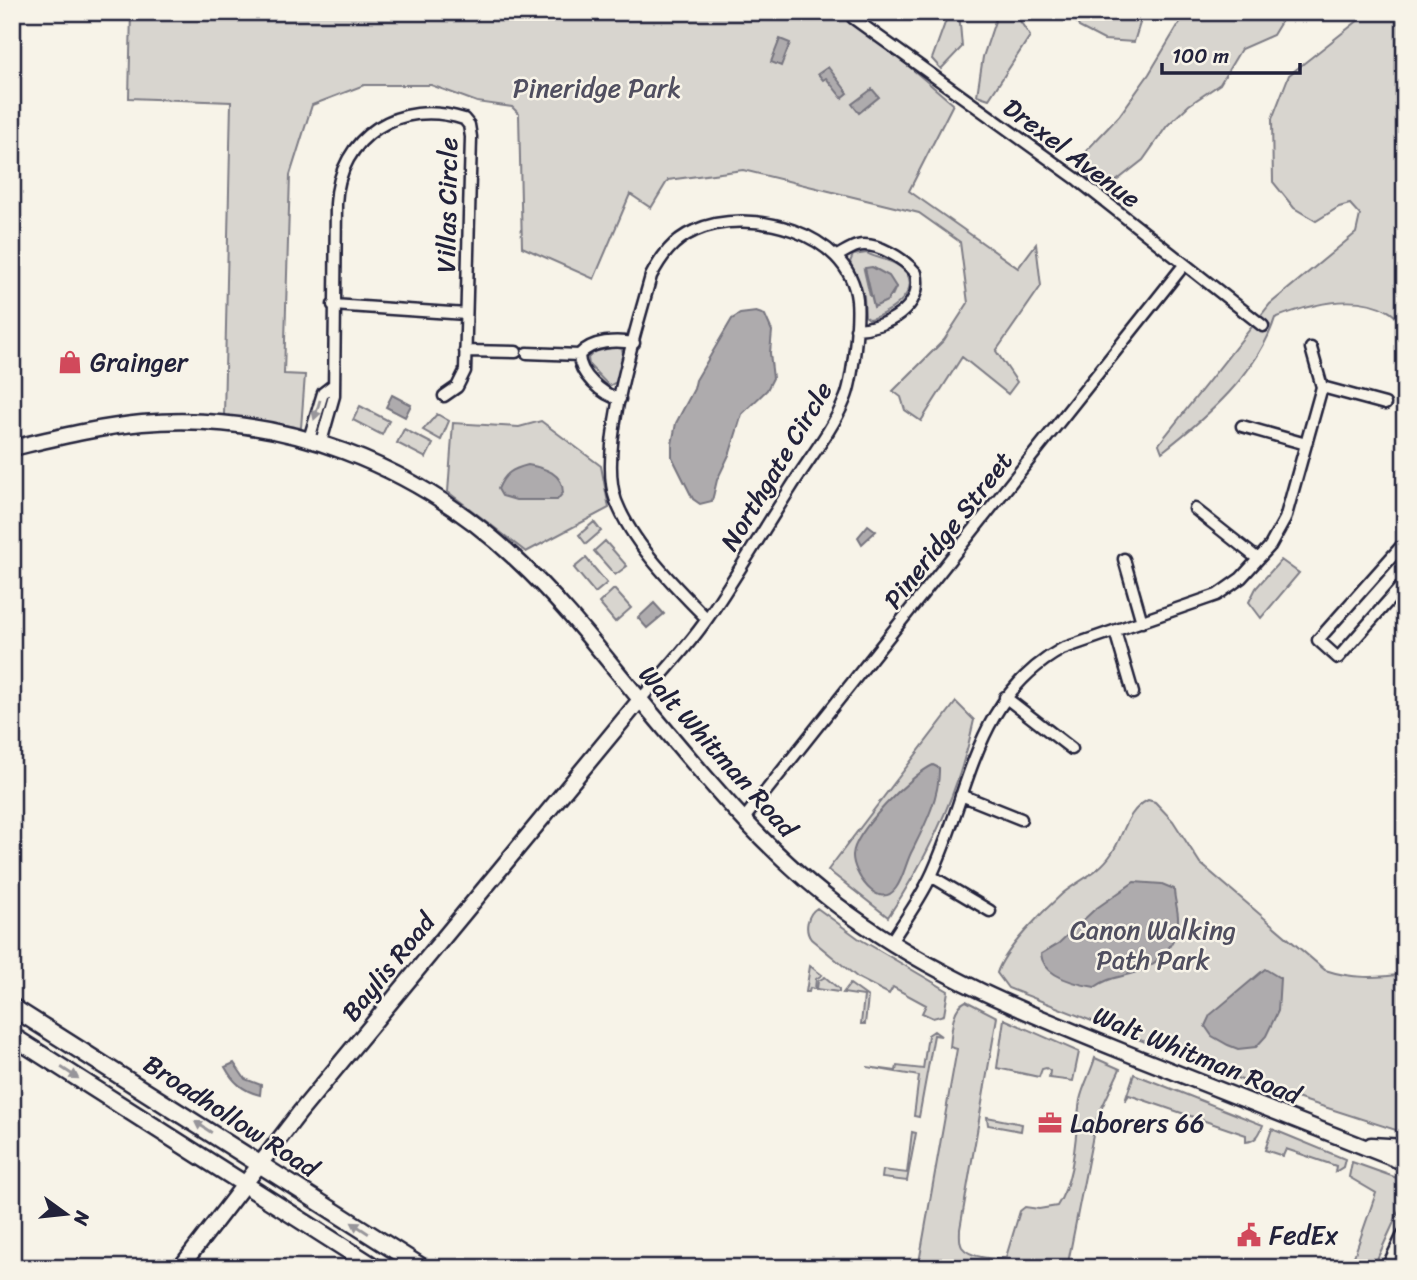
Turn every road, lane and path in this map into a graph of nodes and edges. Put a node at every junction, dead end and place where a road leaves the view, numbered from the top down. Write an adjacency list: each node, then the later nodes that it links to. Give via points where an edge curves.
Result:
1 (853, 18): 3 (street, Drexel Avenue, via 1078,180)
2 (837, 256): 7 (street, Northgate Circle, via 856,292); 7 (street, via 868,246 899,258 916,273 916,295 902,313); 8 (street, Northgate Circle, via 806,234 768,225 727,223 691,232 658,263)
3 (1184, 265): 6 (street, Drexel Avenue); 36 (street, Pineridge Street)
4 (333, 305): 5 (street); 5 (street, Villas Circle, via 337,189 353,149 375,128 391,121 419,115 455,116 470,125 471,137); 19 (street, Villas Circle, via 333,405)
5 (466, 314): 10 (street, Villas Circle)
6 (1263, 326)
7 (856, 330): 27 (street, Northgate Circle, via 850,383 839,411)
8 (634, 343): 13 (street, via 600,343); 16 (street, Northgate Circle)
9 (1311, 348): 14 (street)
10 (465, 351): 11 (street); 15 (street, Villas Circle, via 465,371 457,387)
11 (516, 352)
12 (527, 353): 13 (street)
13 (579, 355): 16 (street, via 582,368 598,386)
14 (1322, 387): 17 (street); 20 (street)
15 (444, 396)
16 (620, 399): 27 (street, Northgate Circle, via 609,465 615,499 633,534)
17 (1385, 404)
18 (1242, 426): 20 (street)
19 (315, 441): 21 (main road, Walt Whitman Road, via 227,424 166,421 100,428); 32 (main road, Walt Whitman Road, via 415,482 475,522 520,562)
20 (1306, 444): 25 (street, via 1285,519)
21 (12, 448)
22 (1195, 509): 25 (street)
23 (1405, 542): 26 (street, via 1318,640 1338,658)
24 (1124, 559): 28 (street)
25 (1258, 559): 28 (street, via 1217,595)
26 (1405, 582)
27 (707, 619): 32 (street, Northgate Circle)
28 (1142, 622): 29 (street)
29 (1115, 631): 30 (street); 31 (street, via 1043,659)
30 (1133, 693)
31 (1005, 697): 33 (street); 34 (street)
32 (639, 701): 36 (main road, Walt Whitman Road); 44 (main road, Baylis Road)
33 (1072, 749)
34 (961, 795): 35 (street); 37 (street)
35 (1021, 819)
36 (743, 820): 39 (main road, Walt Whitman Road, via 796,872)
37 (931, 876): 38 (street); 39 (street)
38 (990, 911)
39 (891, 942): 42 (main road, Walt Whitman Road, via 963,983 1051,1023)
40 (12, 1007): 44 (main road, Broadhollow Road, one-way to 40)
41 (12, 1037): 46 (main road, Broadhollow Road, one-way to 46)
42 (1354, 1144): 43 (main road); 45 (main road, Walt Whitman Road)
43 (1405, 1147)
44 (261, 1163): 46 (main road, Baylis Road); 50 (main road, Broadhollow Road, one-way to 44)
45 (1405, 1163)
46 (246, 1185): 48 (main road, Baylis Road); 49 (main road, Broadhollow Road)
47 (1405, 1235): 51 (main road)
48 (180, 1268)
49 (376, 1268)
50 (423, 1268)
51 (1389, 1268)

